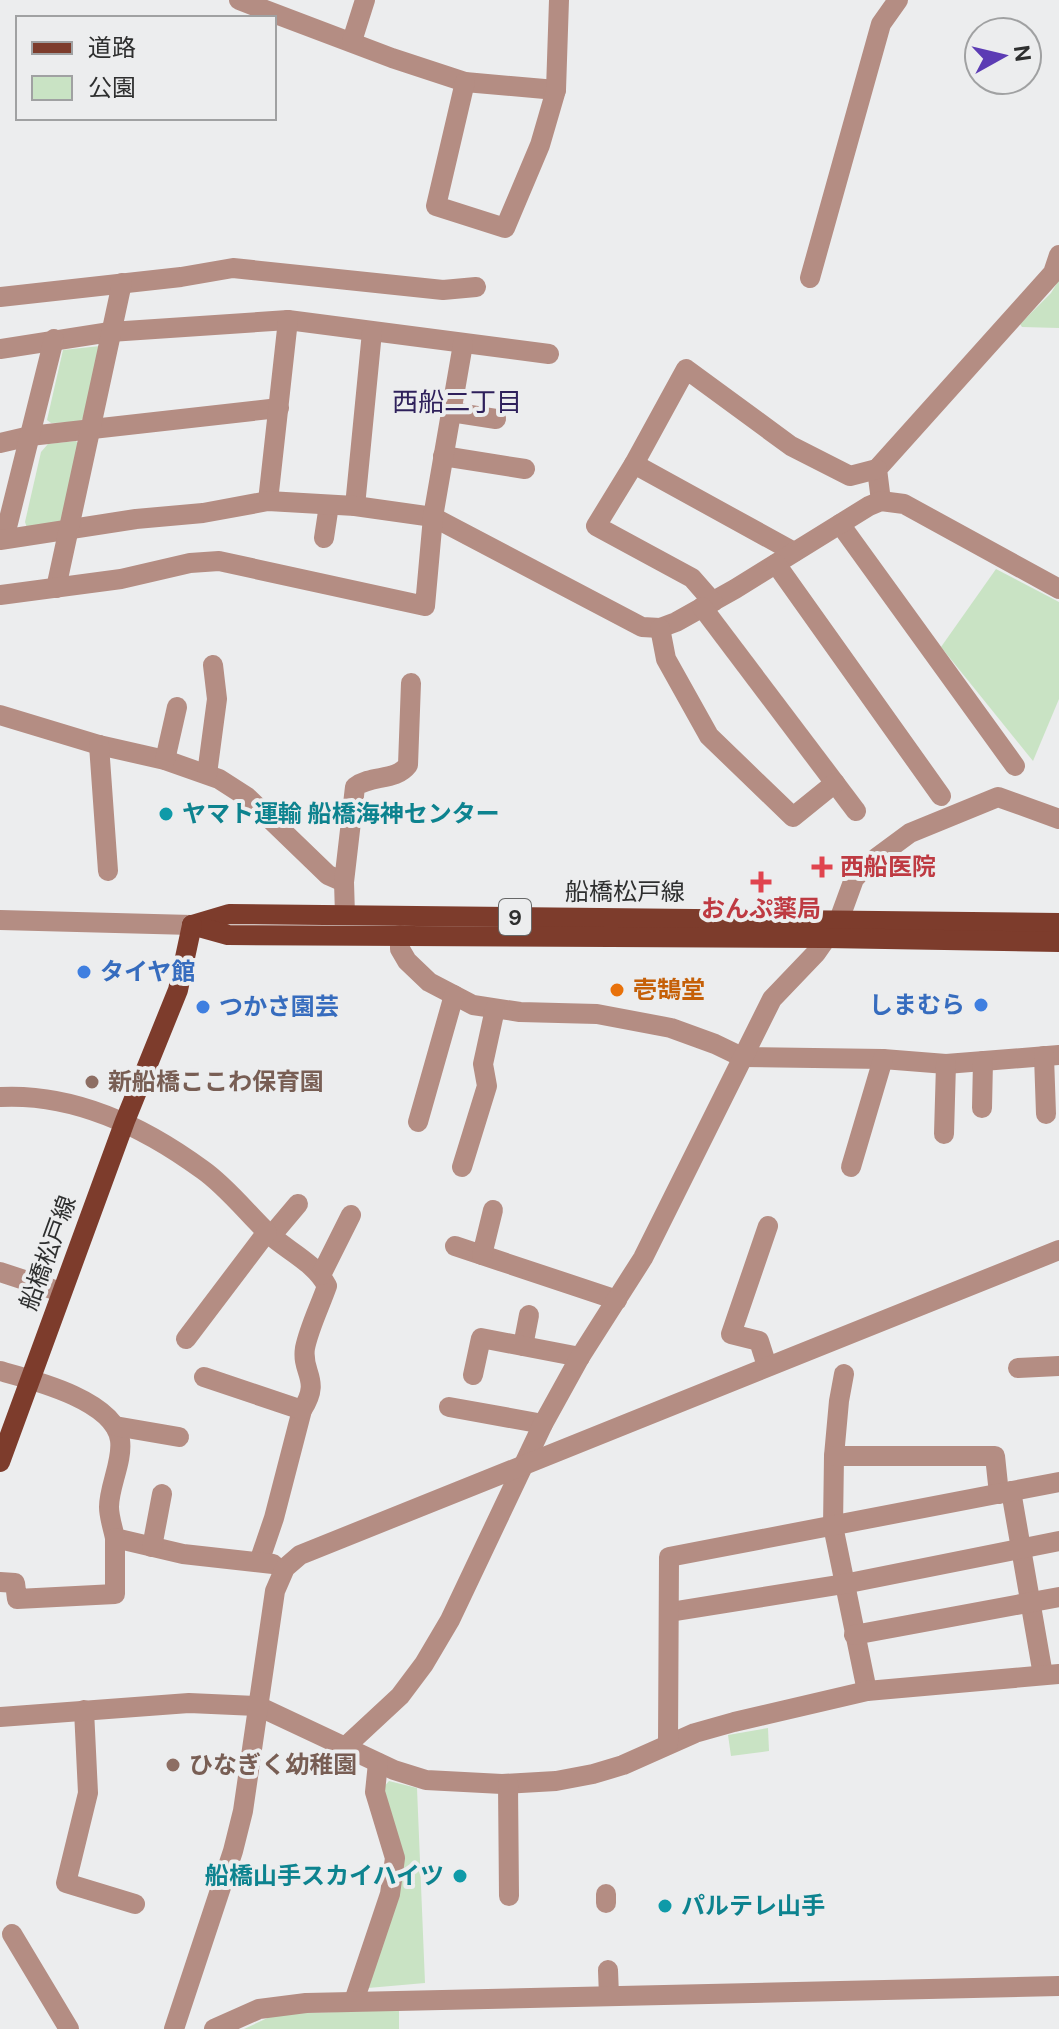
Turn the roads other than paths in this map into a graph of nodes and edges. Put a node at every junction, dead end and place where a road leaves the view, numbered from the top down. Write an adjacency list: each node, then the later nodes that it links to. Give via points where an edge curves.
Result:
1 (239, 0): 5 (street)
2 (365, 0): 5 (street)
3 (559, 0): 7 (street)
4 (898, 0): 9 (street, via 881,24)
5 (352, 41): 6 (street)
6 (465, 82): 7 (street); 7 (street, via 436,206 505,228 540,145)
7 (556, 90)
8 (1059, 255): 29 (street, via 1053,273)
9 (810, 278)
10 (122, 283): 11 (street, via 233,268 443,290); 12 (street); 14 (street)
11 (476, 287)
12 (0, 297)
13 (288, 320): 14 (street); 15 (street); 20 (street)
14 (110, 332): 16 (street); 23 (street)
15 (372, 332): 17 (street); 33 (street)
16 (54, 339): 18 (street); 24 (street)
17 (463, 344): 19 (street); 21 (street)
18 (0, 349)
19 (549, 354)
20 (279, 408): 23 (street); 30 (street)
21 (451, 412): 22 (street); 26 (street)
22 (496, 419)
23 (90, 429): 24 (street); 36 (street)
24 (30, 436): 25 (street); 38 (street)
25 (0, 443)
26 (443, 456): 28 (street); 34 (street)
27 (634, 464): 29 (street, via 686,369 791,446 850,476); 39 (street); 44 (street, via 596,526 692,578)
28 (525, 469)
29 (877, 469): 31 (street)
30 (268, 501): 32 (street); 36 (street)
31 (881, 501): 35 (street); 42 (street, via 904,504)
32 (329, 505): 33 (street); 37 (street)
33 (355, 506): 34 (street)
34 (433, 517): 41 (street, via 425,606 219,561); 45 (street, via 642,627)
35 (840, 524): 39 (street); 52 (street)
36 (68, 529): 38 (street); 41 (street)
37 (324, 538)
38 (2, 539)
39 (794, 552): 40 (street)
40 (776, 564): 44 (street); 55 (street)
41 (56, 588): 43 (street)
42 (1059, 589)
43 (0, 595)
44 (708, 604): 45 (street); 54 (street)
45 (660, 628): 54 (street, via 666,659 709,736 793,817)
46 (213, 665): 53 (street, via 217,699)
47 (411, 683): 59 (street, via 408,765 394,776 363,780 355,787)
48 (177, 707): 51 (street)
49 (0, 715): 50 (street)
50 (99, 745): 51 (street); 58 (street)
51 (165, 760): 53 (street)
52 (1015, 766)
53 (207, 774): 59 (street, via 247,797 328,875)
54 (835, 783): 56 (street)
55 (941, 796)
56 (856, 811)
57 (1059, 819): 62 (street, via 998,797 910,833 854,879)
58 (108, 871)
59 (344, 882): 60 (street)
60 (345, 915): 62 (main road, 船橋松戸線 / 9); 64 (main road, 船橋松戸線 / 9, via 229,914)
61 (0, 920): 64 (street)
62 (839, 920): 63 (main road, 船橋松戸線 / 9); 66 (street)
63 (1059, 923)
64 (192, 925): 65 (main road, 船橋松戸線 / 9, via 228,935); 78 (main road, 船橋松戸線, via 178,990)
65 (400, 935): 66 (main road, 船橋松戸線 / 9); 68 (street, via 407,961 429,982)
66 (826, 938): 67 (main road, 船橋松戸線 / 9); 71 (street, via 772,999)
67 (1059, 942)
68 (454, 995): 69 (street); 79 (street)
69 (495, 1009): 71 (street, via 597,1014 671,1028); 81 (street, via 483,1064 487,1086)
70 (1052, 1056): 73 (street); 77 (street)
71 (742, 1057): 72 (street); 94 (street)
72 (883, 1059): 74 (street); 82 (street)
73 (983, 1061): 74 (street); 76 (street)
74 (946, 1064): 80 (street)
75 (0, 1097): 78 (street, via 67,1102)
76 (982, 1108)
77 (1046, 1114)
78 (125, 1121): 87 (street, via 205,1171); 93 (main road, 船橋松戸線)
79 (418, 1122)
80 (944, 1134)
81 (462, 1167)
82 (851, 1167)
83 (298, 1204): 87 (street)
84 (493, 1210): 90 (street)
85 (351, 1215): 92 (street)
86 (768, 1226): 99 (street, via 731,1334 759,1341)
87 (269, 1234): 92 (street); 96 (street)
88 (455, 1246): 90 (street)
89 (1059, 1250): 99 (street)
90 (482, 1255): 94 (street)
91 (0, 1272): 93 (street)
92 (321, 1275): 108 (street, via 327,1286 304,1351 312,1383)
93 (61, 1292): 106 (main road, 船橋松戸線)
94 (617, 1300): 98 (street)
95 (529, 1315): 97 (street)
96 (186, 1339)
97 (523, 1346): 98 (street); 104 (street, via 481,1338)
98 (580, 1357): 109 (street)
99 (767, 1366): 114 (street)
100 (1059, 1366): 101 (street)
101 (1018, 1368)
102 (0, 1371): 106 (street)
103 (844, 1374): 112 (street)
104 (473, 1375)
105 (204, 1377): 108 (street)
106 (29, 1380): 110 (street, via 90,1403); 113 (main road, 船橋松戸線)
107 (449, 1407): 109 (street)
108 (302, 1410): 123 (street)
109 (543, 1424): 114 (street)
110 (115, 1426): 111 (street); 119 (street, via 120,1441 109,1508)
111 (179, 1437)
112 (834, 1456): 116 (street, via 995,1456); 118 (street)
113 (0, 1462)
114 (526, 1462): 124 (street, via 300,1555); 137 (street, via 424,1664 400,1696)
115 (1059, 1482): 116 (street)
116 (1005, 1492): 118 (street); 122 (street)
117 (162, 1494): 121 (street)
118 (833, 1526): 126 (street); 129 (street, via 669,1557)
119 (115, 1538): 121 (street); 125 (street, via 115,1594 17,1599 15,1583)
120 (1059, 1541): 122 (street)
121 (152, 1547): 123 (street)
122 (1021, 1548): 126 (street); 128 (street)
123 (259, 1562): 124 (street)
124 (285, 1568): 133 (street, via 275,1591)
125 (0, 1582)
126 (844, 1584): 129 (street); 130 (street)
127 (1059, 1597): 128 (street)
128 (1030, 1603): 130 (street); 131 (street)
129 (670, 1612): 136 (street)
130 (854, 1635): 132 (street)
131 (1051, 1674): 132 (street)
132 (867, 1691): 136 (street, via 734,1722)
133 (258, 1706): 134 (street, via 189,1703); 137 (street); 148 (street, via 233,1851)
134 (84, 1710): 135 (street); 141 (street, via 88,1793 66,1883)
135 (0, 1717)
136 (668, 1744): 139 (street, via 593,1774)
137 (344, 1748): 138 (street)
138 (378, 1763): 139 (street, via 426,1780); 146 (street, via 375,1792 395,1858 390,1894)
139 (508, 1784): 140 (street)
140 (509, 1896)
141 (135, 1904)
142 (12, 1934): 147 (street)
143 (608, 1970): 145 (street)
144 (1059, 1986): 145 (street)
145 (609, 1996): 146 (street)
146 (354, 2001): 149 (street, via 259,2009)
147 (69, 2029)
148 (174, 2029)
149 (214, 2029)

